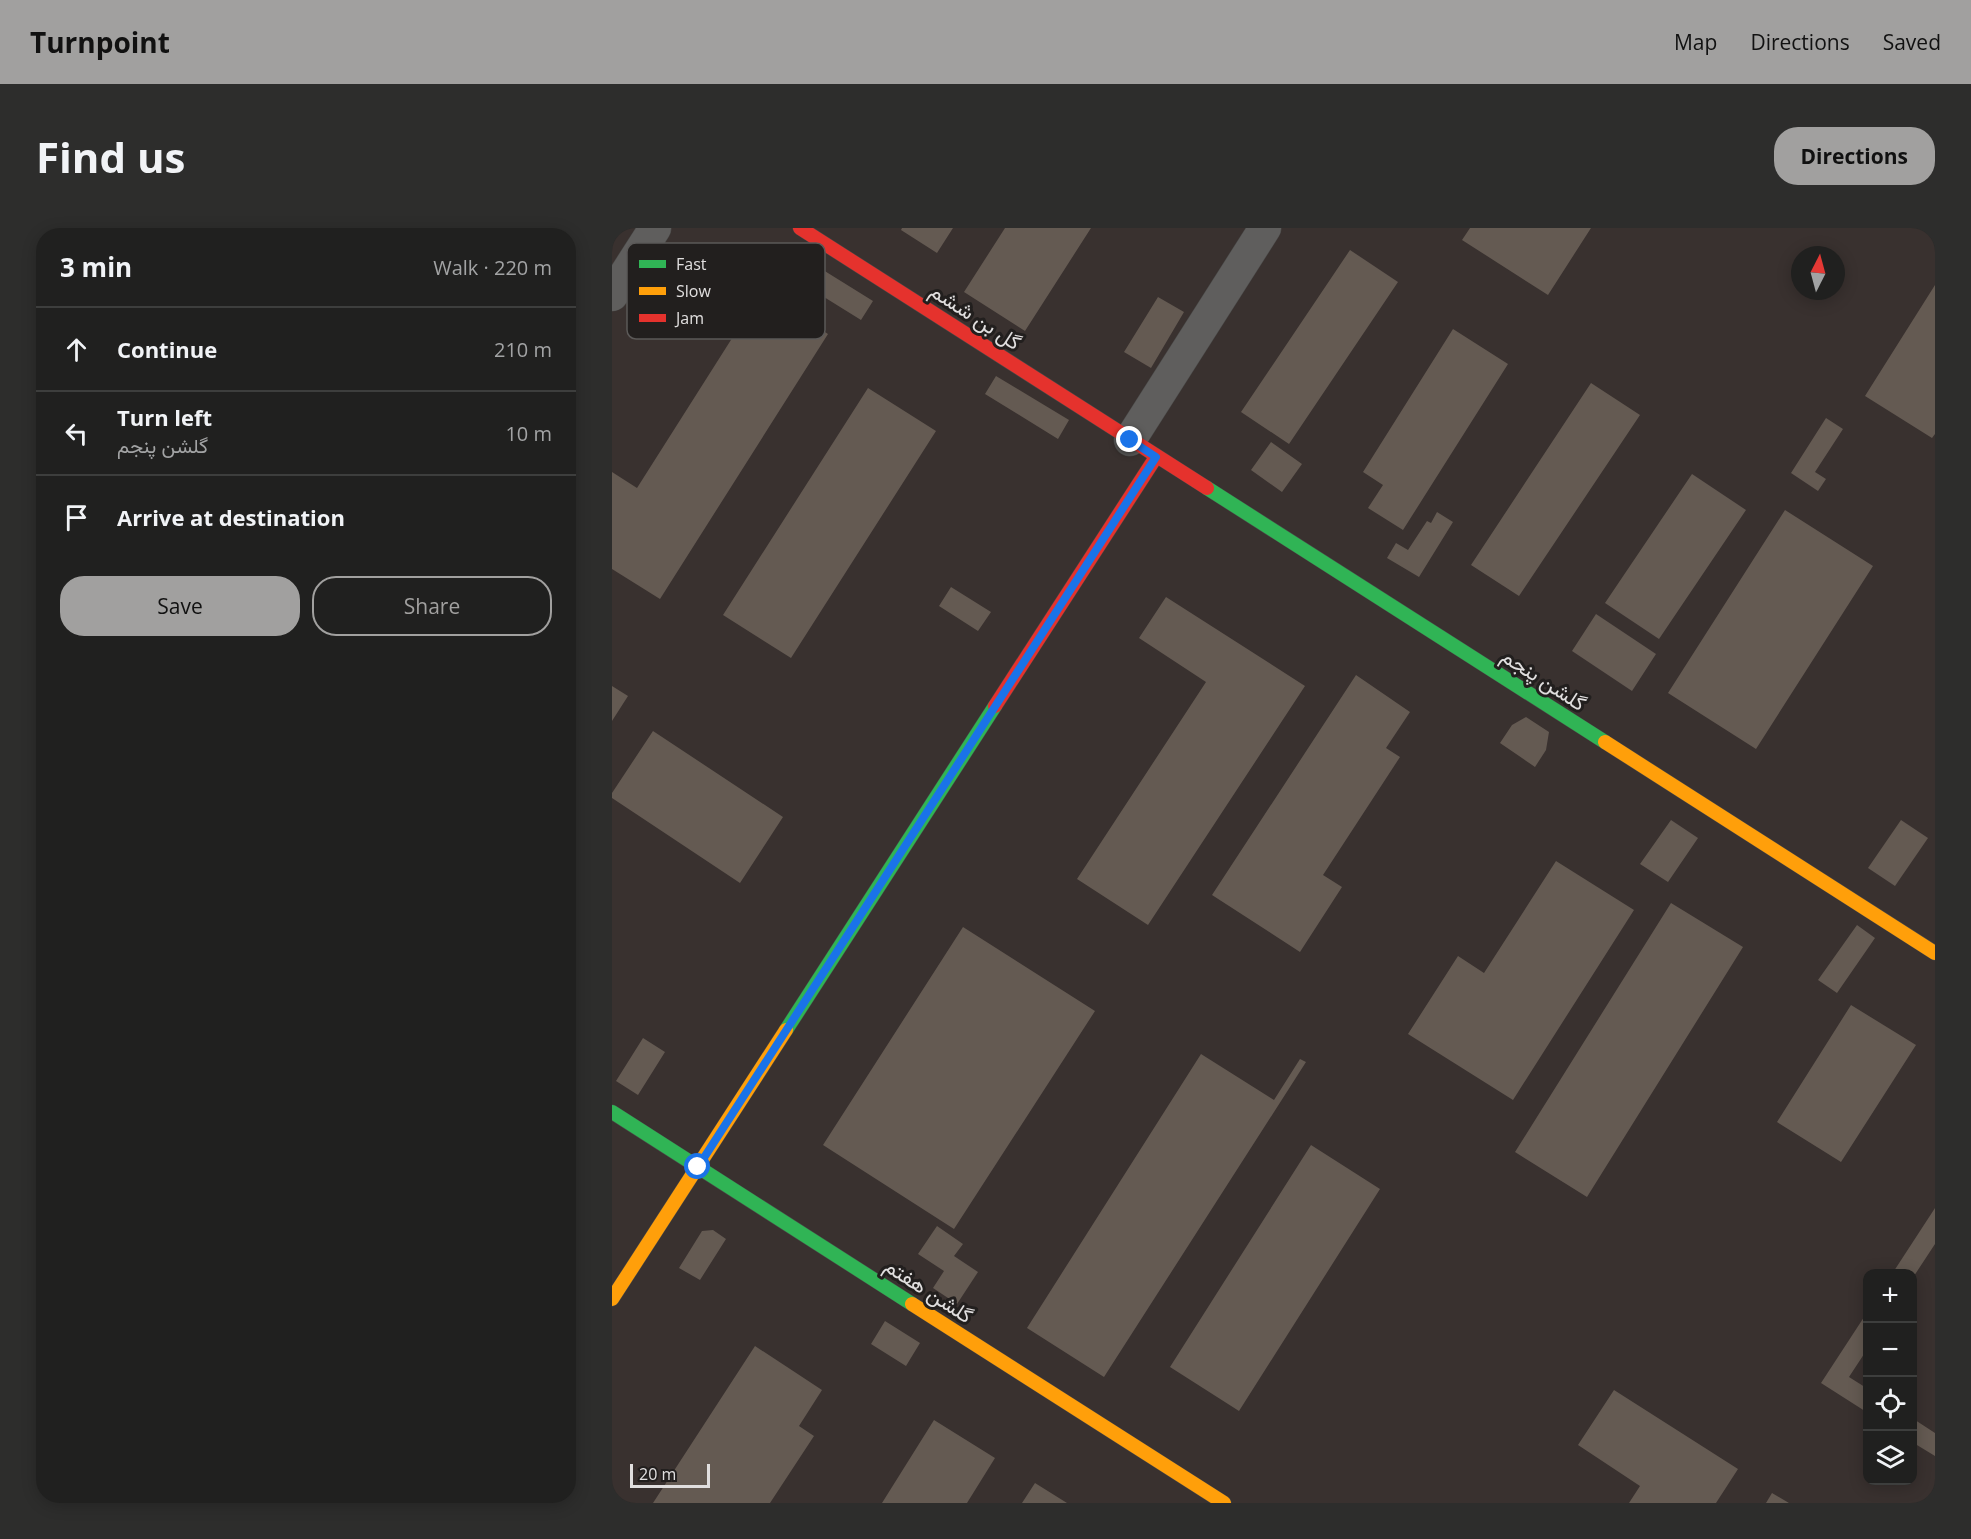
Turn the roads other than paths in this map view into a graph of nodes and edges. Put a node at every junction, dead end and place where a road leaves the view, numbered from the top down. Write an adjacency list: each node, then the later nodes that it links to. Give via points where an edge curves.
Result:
1 (655, 228): 4 (street)
2 (800, 228): 5 (street, گل بن ششم)
3 (1265, 228): 9 (street)
4 (645, 243)
5 (823, 243)
6 (825, 244): 9 (street, گل بن ششم)
7 (627, 272): 8 (street)
8 (612, 295)
9 (1130, 440): 10 (street, گلشن پنجم)
10 (1156, 457): 11 (street, گلشن پنجم); 13 (street)
11 (1935, 953)
12 (612, 1112): 13 (street, گلشن هفتم)
13 (698, 1167): 14 (street); 15 (street, گلشن هفتم)
14 (612, 1299)
15 (1224, 1503)

